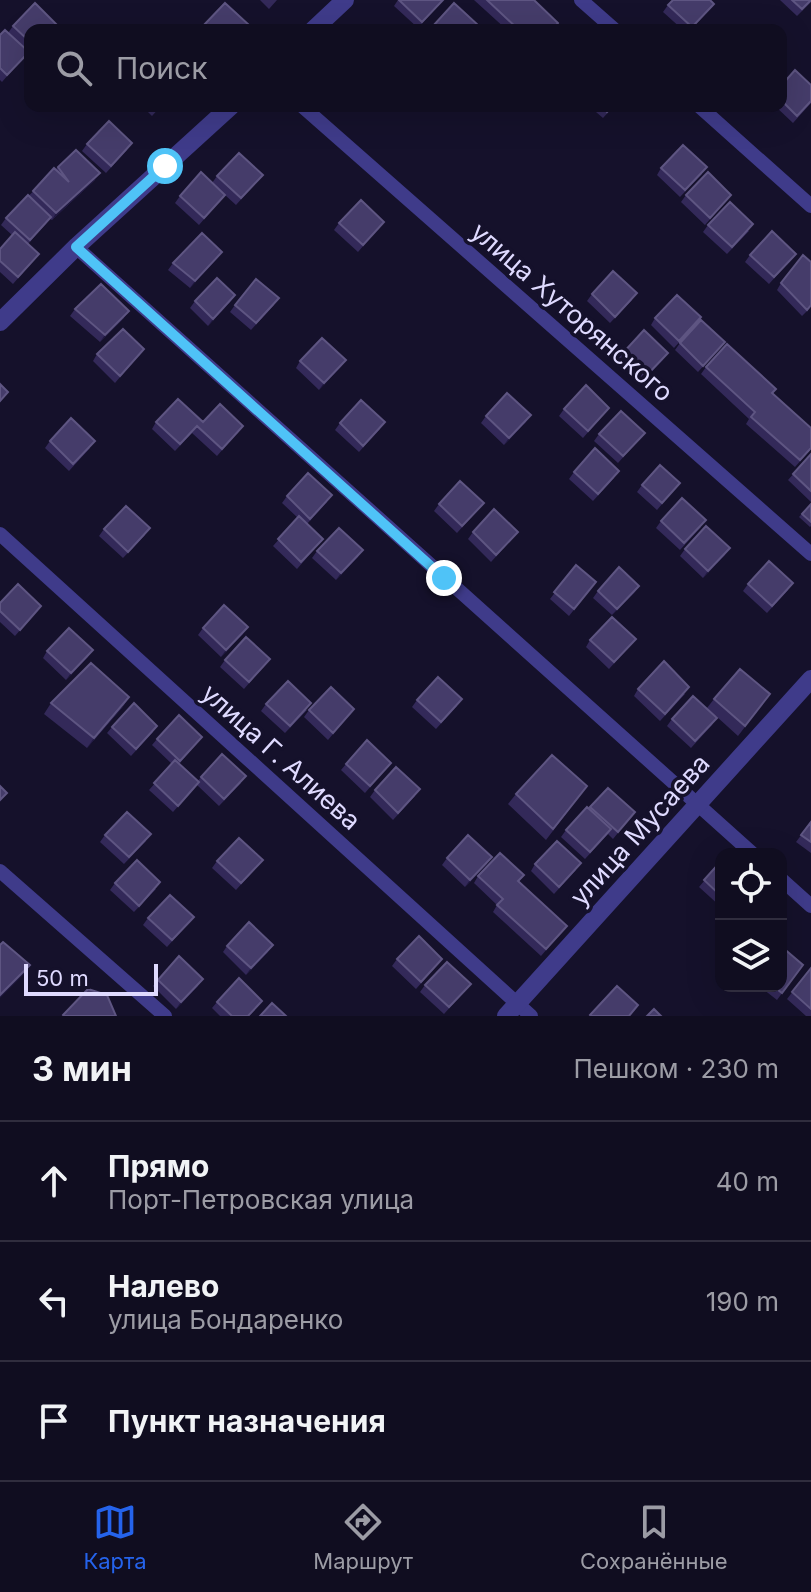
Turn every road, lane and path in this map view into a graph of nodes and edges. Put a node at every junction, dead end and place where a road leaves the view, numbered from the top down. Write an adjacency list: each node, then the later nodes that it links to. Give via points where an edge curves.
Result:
1 (345, 0): 3 (street)
2 (581, 0): 4 (street)
3 (319, 24)
4 (608, 24)
5 (224, 112): 9 (street)
6 (309, 112): 12 (street, улица Хуторянского)
7 (706, 112): 8 (street)
8 (811, 206)
9 (76, 247): 10 (street); 14 (street)
10 (0, 322)
11 (0, 534): 19 (street, улица Г. Алиева)
12 (811, 554)
13 (811, 679): 14 (street, улица Мусаева)
14 (698, 805): 15 (street); 19 (street, улица Мусаева)
15 (746, 848)
16 (0, 871): 20 (street)
17 (787, 884): 18 (street)
18 (811, 906)
19 (518, 1012)
20 (165, 1016)

